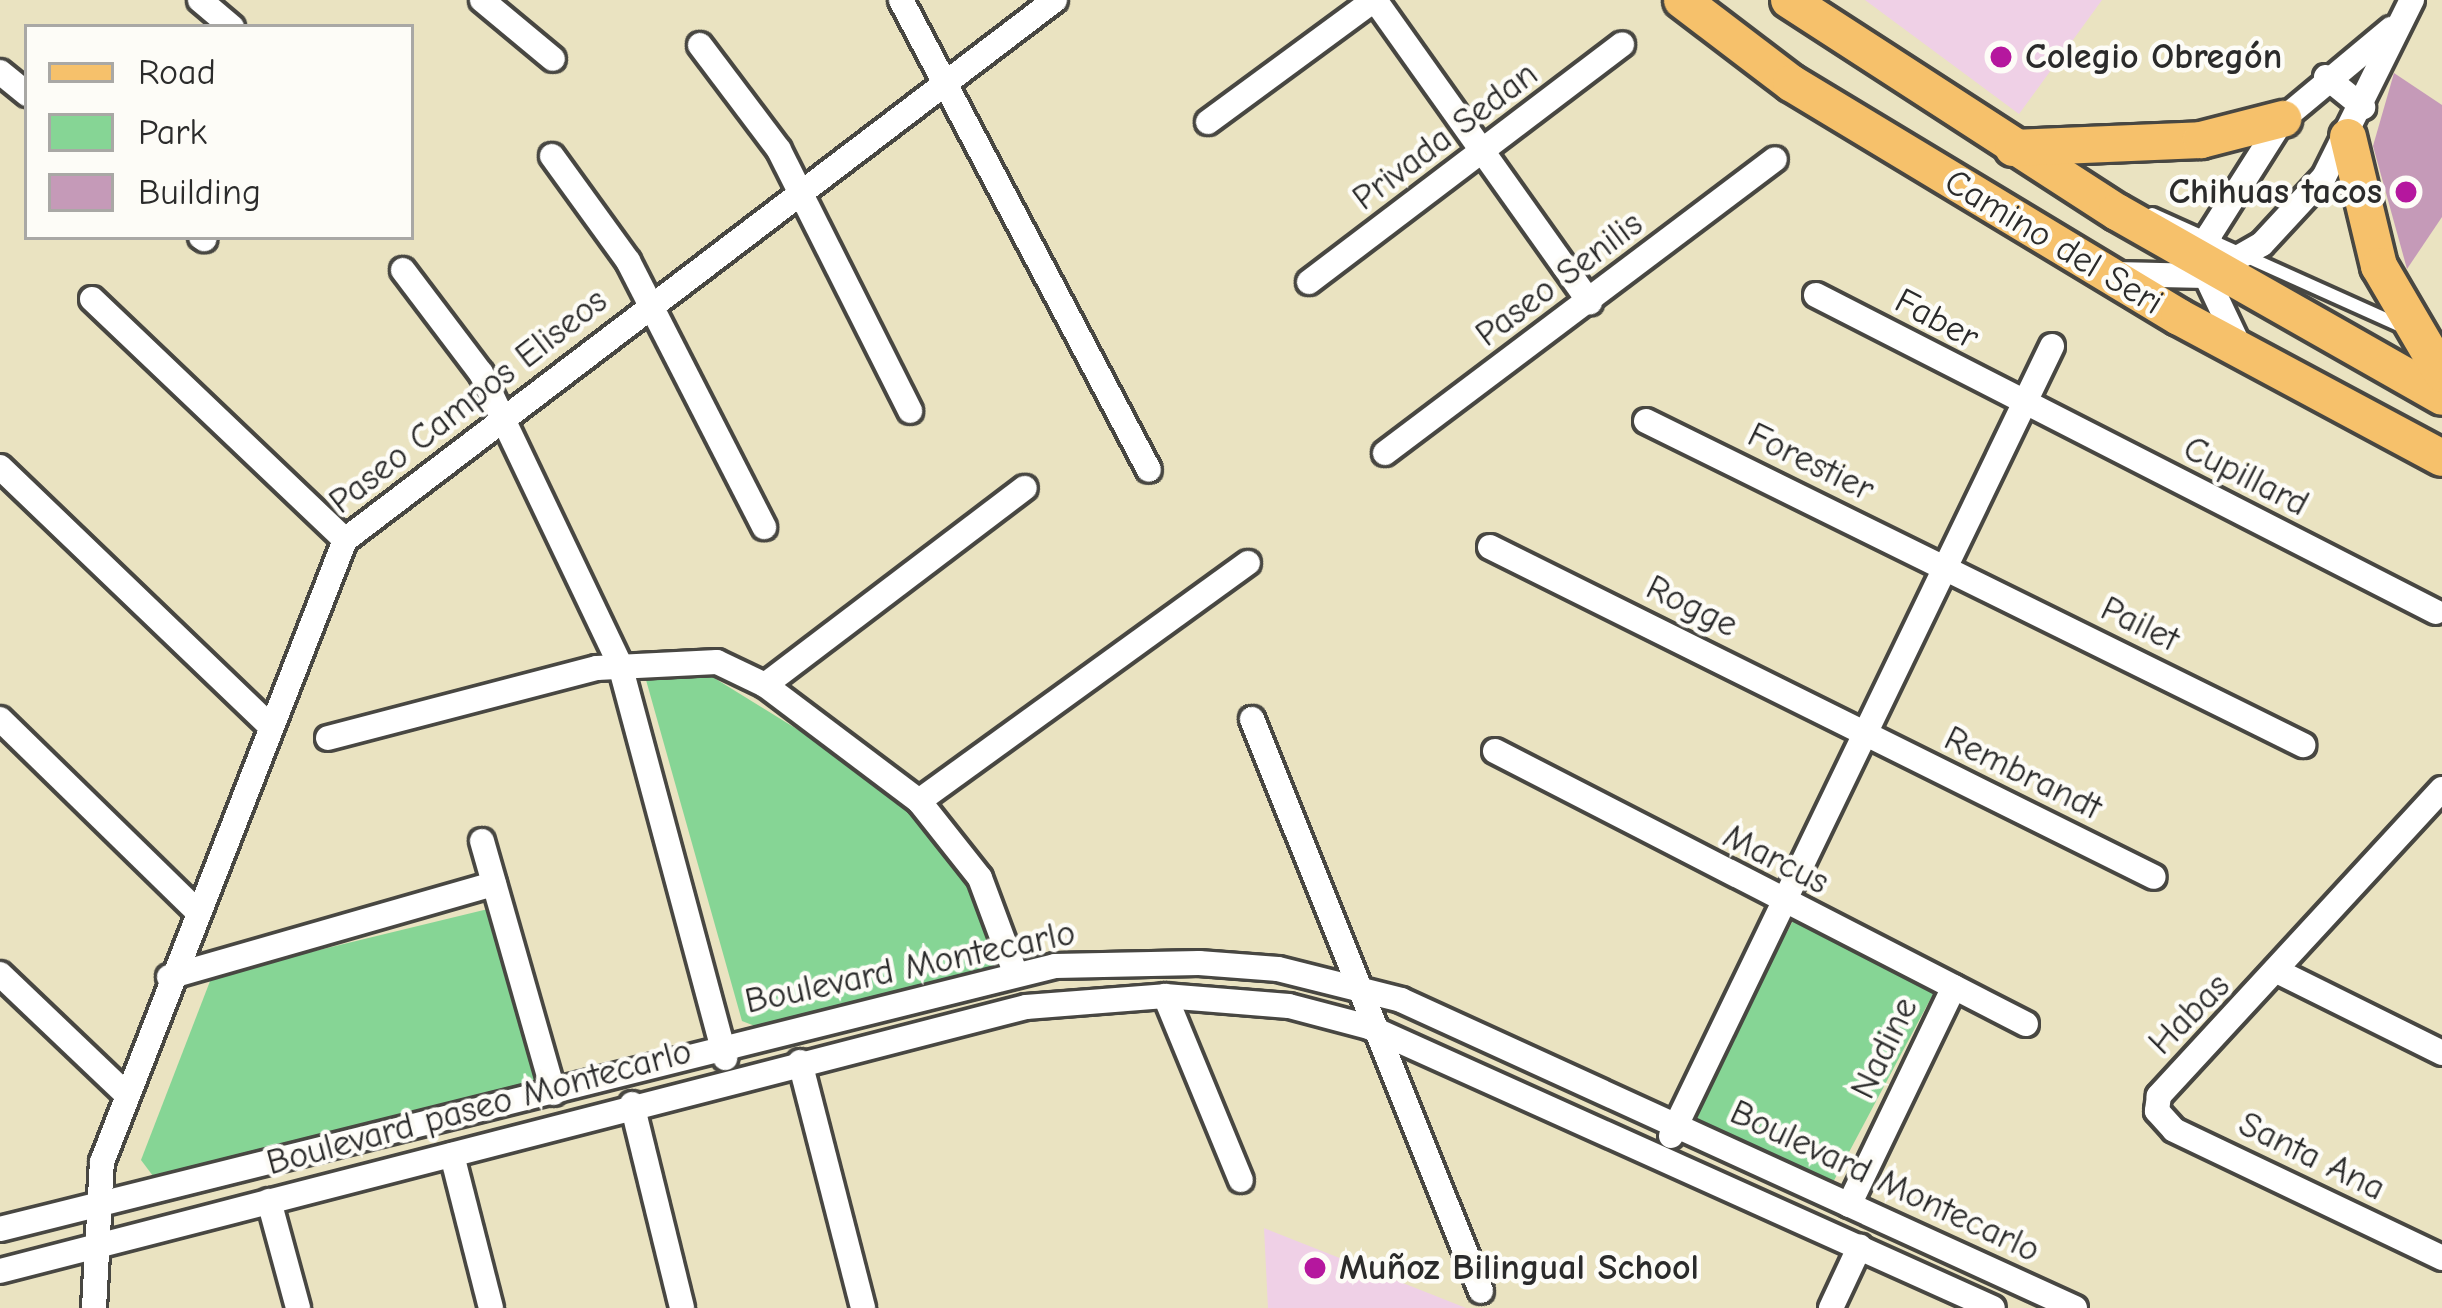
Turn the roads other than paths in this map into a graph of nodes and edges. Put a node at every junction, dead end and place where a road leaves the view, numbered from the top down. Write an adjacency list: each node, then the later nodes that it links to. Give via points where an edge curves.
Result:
1 (200, 0): 9 (street)
2 (482, 0): 13 (street)
3 (901, 0): 16 (street)
4 (1055, 0): 16 (street, Paseo Campos Eliseos)
5 (1374, 0): 19 (street); 22 (street)
6 (1682, 0): 28 (main road, Camino del Seri, via 1791,83)
7 (1789, 0): 21 (main road, Camino del Seri)
8 (2412, 0): 10 (street)
9 (228, 24)
10 (2391, 29): 15 (street); 20 (street)
11 (1622, 44): 22 (street, Privada Sedan)
12 (700, 45): 25 (street, via 768,132)
13 (554, 59)
14 (0, 72): 17 (street)
15 (2326, 77): 18 (street); 20 (street)
16 (947, 80): 25 (street, Paseo Campos Eliseos); 46 (street)
17 (24, 92)
18 (2283, 119): 21 (main road, via 2201,140); 26 (street)
19 (1208, 122)
20 (2356, 122): 26 (street, via 2306,201); 34 (main road, via 2362,223)
21 (2013, 148): 26 (main road, Camino del Seri, via 2117,212)
22 (1489, 152): 29 (street, Privada Sedan); 32 (street)
23 (552, 156): 33 (street, via 628,261)
24 (1775, 159): 32 (street, Paseo Senilis)
25 (797, 194): 33 (street, Paseo Campos Eliseos); 40 (street)
26 (2218, 258): 28 (street); 34 (lane); 36 (street); 38 (main road, Camino del Seri)
27 (403, 270): 41 (street)
28 (2108, 274): 36 (main road, Camino del Seri)
29 (1309, 282)
30 (1816, 295): 39 (street, Faber)
31 (92, 299): 49 (street)
32 (1591, 302): 43 (street, Paseo Senilis)
33 (647, 308): 41 (street, Paseo Campos Eliseos); 48 (street)
34 (2418, 334): 37 (main road)
35 (2052, 346): 39 (street)
36 (2242, 352): 44 (main road, Camino del Seri)
37 (2442, 374)
38 (2442, 397)
39 (2024, 406): 52 (street); 53 (street, Cupillard)
40 (910, 411)
41 (501, 415): 49 (street, Paseo Campos Eliseos); 54 (street)
42 (1646, 421): 52 (street, Forestier)
43 (1384, 453)
44 (2442, 458)
45 (0, 467): 58 (street)
46 (1150, 470)
47 (1025, 488): 55 (street)
48 (764, 527)
49 (345, 539): 58 (street, Paseo Campos Eliseos)
50 (1490, 547): 59 (street, Rogge)
51 (1249, 563): 63 (street)
52 (1944, 568): 59 (street); 61 (street, Pailet)
53 (2436, 612)
54 (620, 665): 55 (street, via 688,656); 60 (street); 79 (street)
55 (765, 685): 63 (street)
56 (0, 719): 69 (street)
57 (1252, 719): 74 (street)
58 (270, 727): 69 (street, Paseo Campos Eliseos)
59 (1861, 732): 66 (street, Rembrandt); 68 (street)
60 (328, 738)
61 (2303, 745)
62 (1495, 751): 68 (street, Marcus)
63 (920, 801): 72 (street, via 980,878)
64 (2437, 802): 70 (street, Habas)
65 (482, 842): 67 (street)
66 (2154, 877)
67 (494, 884): 73 (street); 84 (street)
68 (1781, 903): 75 (street, Marcus); 87 (street)
69 (197, 911): 73 (street, Paseo Campos Eliseos)
70 (2281, 973): 80 (street); 86 (street, Habas, via 2159,1096)
71 (0, 974): 83 (street)
72 (1016, 975): 74 (street, Boulevard Montecarlo, via 1126,961); 79 (street, Boulevard Montecarlo)
73 (169, 977): 83 (street, Paseo Campos Eliseos)
74 (1352, 983): 78 (street); 87 (street, Boulevard Montecarlo)
75 (1954, 987): 77 (street, Marcus); 92 (street, Nadine)
76 (1165, 996): 78 (street, Boulevard paseo Montecarlo, via 1289,1006); 81 (street, Boulevard paseo Montecarlo, via 1026,1007); 90 (street)
77 (2026, 1024)
78 (1369, 1028): 88 (street, Boulevard paseo Montecarlo); 99 (street)
79 (722, 1045): 82 (street); 84 (street, Boulevard Montecarlo)
80 (2442, 1053)
81 (800, 1062): 82 (street, Boulevard paseo Montecarlo); 104 (street)
82 (730, 1078): 85 (street, Boulevard paseo Montecarlo)
83 (125, 1093): 93 (street, Paseo Campos Eliseos)
84 (554, 1093): 93 (street, Boulevard Montecarlo)
85 (632, 1104): 89 (street, Boulevard paseo Montecarlo); 103 (street)
86 (2157, 1111): 97 (street, Santa Ana, via 2174,1130)
87 (1678, 1124): 88 (street); 92 (street, Boulevard Montecarlo)
88 (1661, 1154): 96 (street, Boulevard paseo Montecarlo)
89 (452, 1155): 91 (street, Boulevard paseo Montecarlo); 102 (street)
90 (1241, 1180)
91 (269, 1201): 95 (street, Boulevard paseo Montecarlo); 101 (street)
92 (1849, 1204): 107 (street, Boulevard Montecarlo)
93 (95, 1206): 94 (street, Boulevard Montecarlo); 95 (street, Paseo Campos Eliseos)
94 (0, 1229)
95 (91, 1248): 98 (street, Boulevard paseo Montecarlo); 100 (street, Paseo Campos Eliseos)
96 (1856, 1254): 105 (street); 106 (street, Boulevard paseo Montecarlo)
97 (2442, 1258)
98 (0, 1271)
99 (1481, 1291)
100 (94, 1308)
101 (298, 1308)
102 (491, 1308)
103 (682, 1308)
104 (863, 1308)
105 (1831, 1308)
106 (1993, 1308)
107 (2075, 1308)

